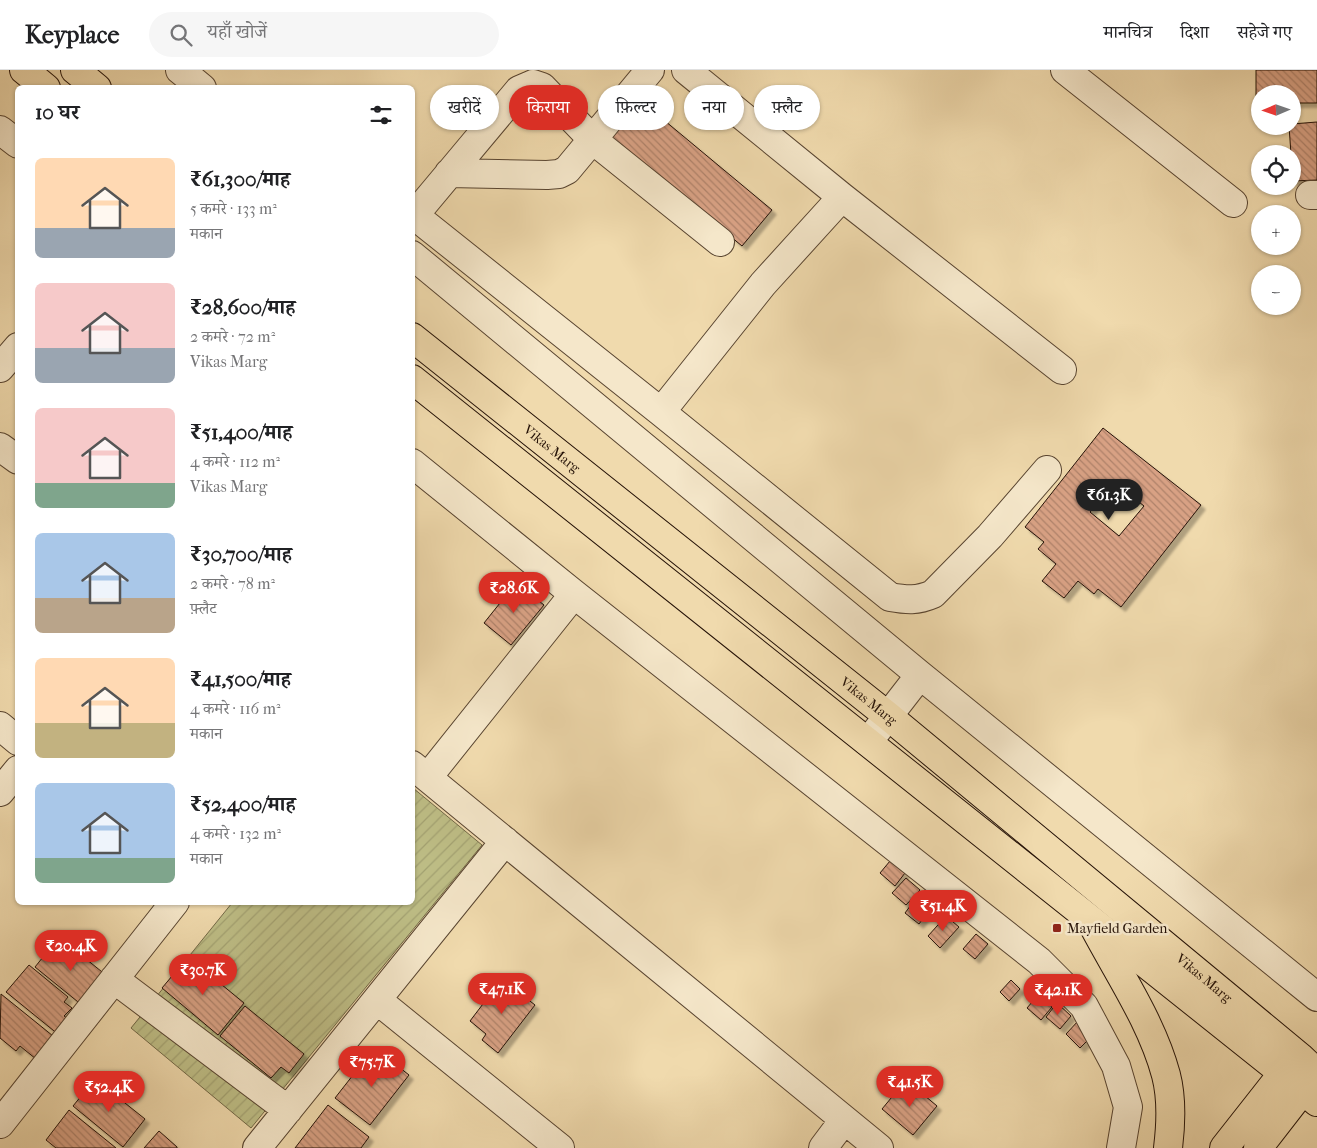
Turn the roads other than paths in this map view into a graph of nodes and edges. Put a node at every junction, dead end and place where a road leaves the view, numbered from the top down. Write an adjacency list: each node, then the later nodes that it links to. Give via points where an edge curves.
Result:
1 (24, 70): 7 (main road)
2 (75, 70): 8 (main road)
3 (180, 70): 9 (street)
4 (650, 70): 11 (street)
5 (686, 70): 14 (street)
6 (1065, 70): 15 (street)
7 (42, 85)
8 (93, 85)
9 (198, 85)
10 (0, 130): 12 (street)
11 (593, 140): 13 (street, via 567,170 559,174); 13 (street, via 542,87 533,84 519,90); 18 (street)
12 (15, 142)
13 (449, 173): 16 (street)
14 (842, 197): 23 (street); 25 (street, via 763,284)
15 (1232, 203)
16 (415, 216)
17 (415, 218): 25 (street)
18 (720, 242)
19 (415, 257): 31 (street)
20 (415, 339): 32 (main road, Vikas Marg)
21 (15, 350): 22 (street)
22 (0, 368)
23 (1062, 370)
24 (415, 381): 35 (main road, Vikas Marg)
25 (661, 412): 29 (street, via 890,597 906,600 933,594 990,536)
26 (0, 447): 27 (street)
27 (15, 458)
28 (415, 465): 30 (street)
29 (1047, 470)
30 (574, 594): 36 (street); 53 (street, via 1039,961 1084,1006 1116,1066 1128,1107)
31 (920, 675): 32 (street); 43 (street)
32 (888, 716): 35 (street); 45 (main road, Vikas Marg)
33 (0, 726): 34 (street)
34 (15, 738)
35 (868, 742): 41 (main road, Vikas Marg)
36 (420, 771): 39 (street)
37 (15, 774): 38 (street)
38 (0, 792)
39 (504, 842): 44 (street); 47 (street)
40 (173, 905): 42 (street)
41 (1090, 919): 45 (main road, Vikas Marg); 54 (main road, via 1149,1029 1166,1076 1171,1120)
42 (114, 979): 46 (street); 48 (street)
43 (1317, 997)
44 (377, 1000): 46 (street); 50 (street)
45 (1306, 1078): 55 (main road); 56 (main road)
46 (288, 1110): 49 (street)
47 (844, 1120): 51 (street); 52 (street)
48 (0, 1124)
49 (257, 1148)
50 (560, 1148)
51 (823, 1148)
52 (879, 1148)
53 (1121, 1148)
54 (1168, 1148)
55 (1224, 1148)
56 (1258, 1148)

